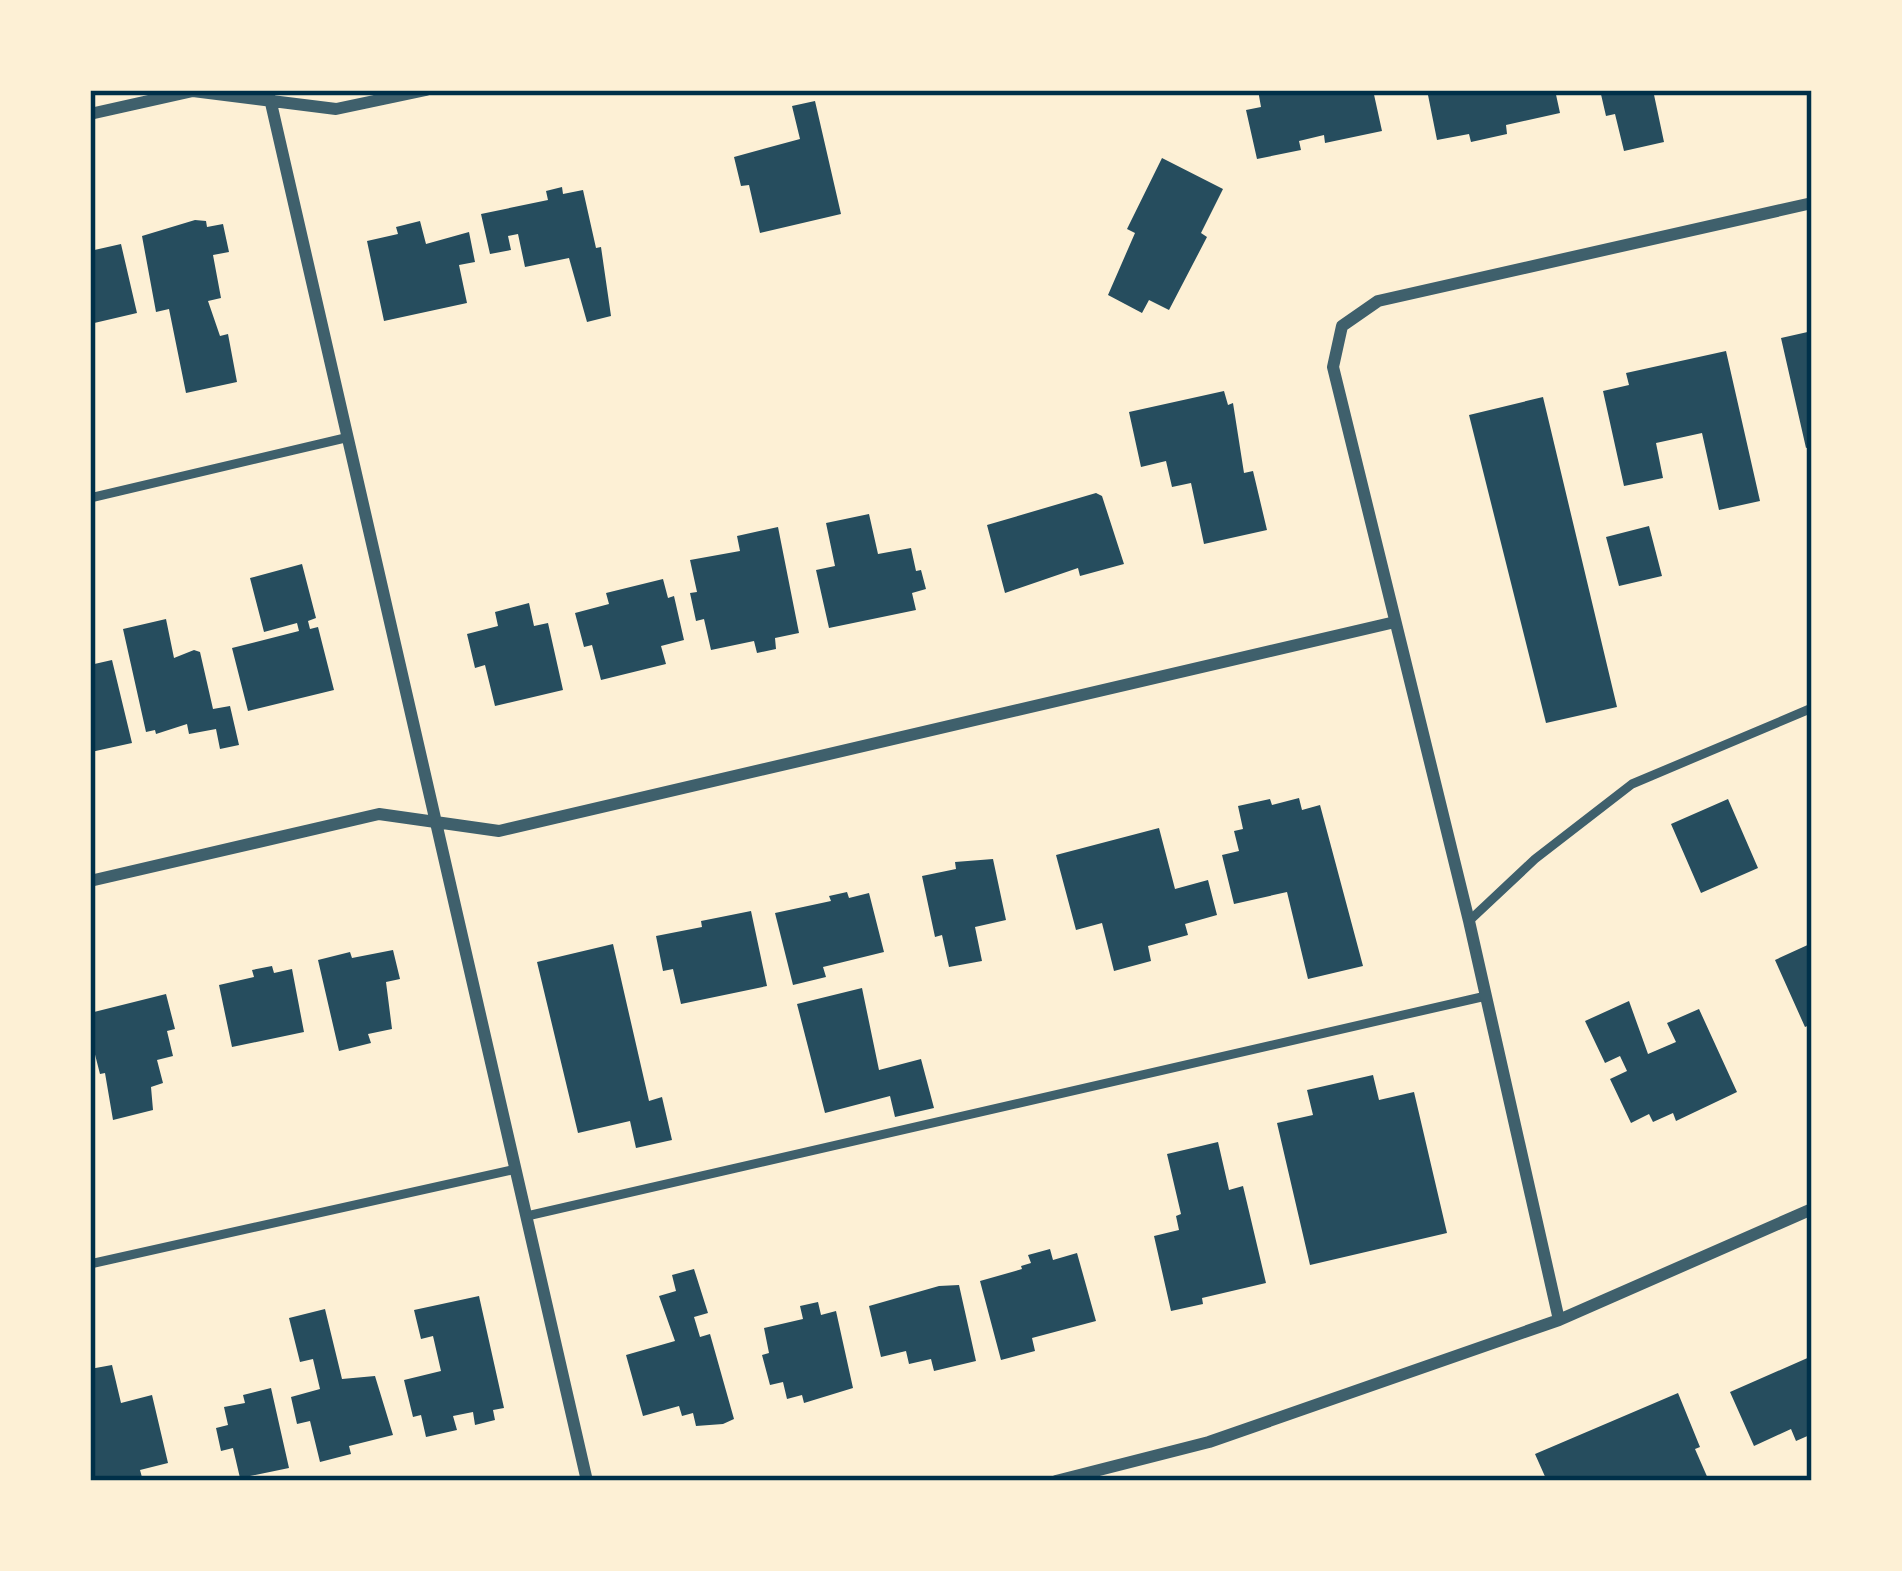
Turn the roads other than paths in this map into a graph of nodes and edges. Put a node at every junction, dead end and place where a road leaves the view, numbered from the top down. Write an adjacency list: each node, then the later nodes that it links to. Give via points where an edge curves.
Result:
1 (426, 90): 2 (street, via 336,109)
2 (269, 96): 3 (street, via 193,91); 5 (street)
3 (90, 114)
4 (1812, 203): 7 (street, via 1378,301 1342,326 1333,367)
5 (345, 438): 6 (lane); 9 (street)
6 (90, 498)
7 (1395, 622): 9 (street, via 499,831); 11 (street)
8 (1812, 708): 11 (lane, via 1632,784)
9 (434, 821): 10 (street, via 380,814); 13 (street)
10 (90, 881)
11 (1469, 921): 12 (street)
12 (1486, 996): 15 (lane); 17 (street)
13 (516, 1169): 15 (street); 16 (lane)
14 (1812, 1209): 17 (street)
15 (527, 1216): 19 (street)
16 (90, 1264)
17 (1559, 1320): 18 (street)
18 (1120, 1466): 20 (street); 21 (lane)
19 (587, 1481)
20 (1057, 1481)
21 (1123, 1481)

